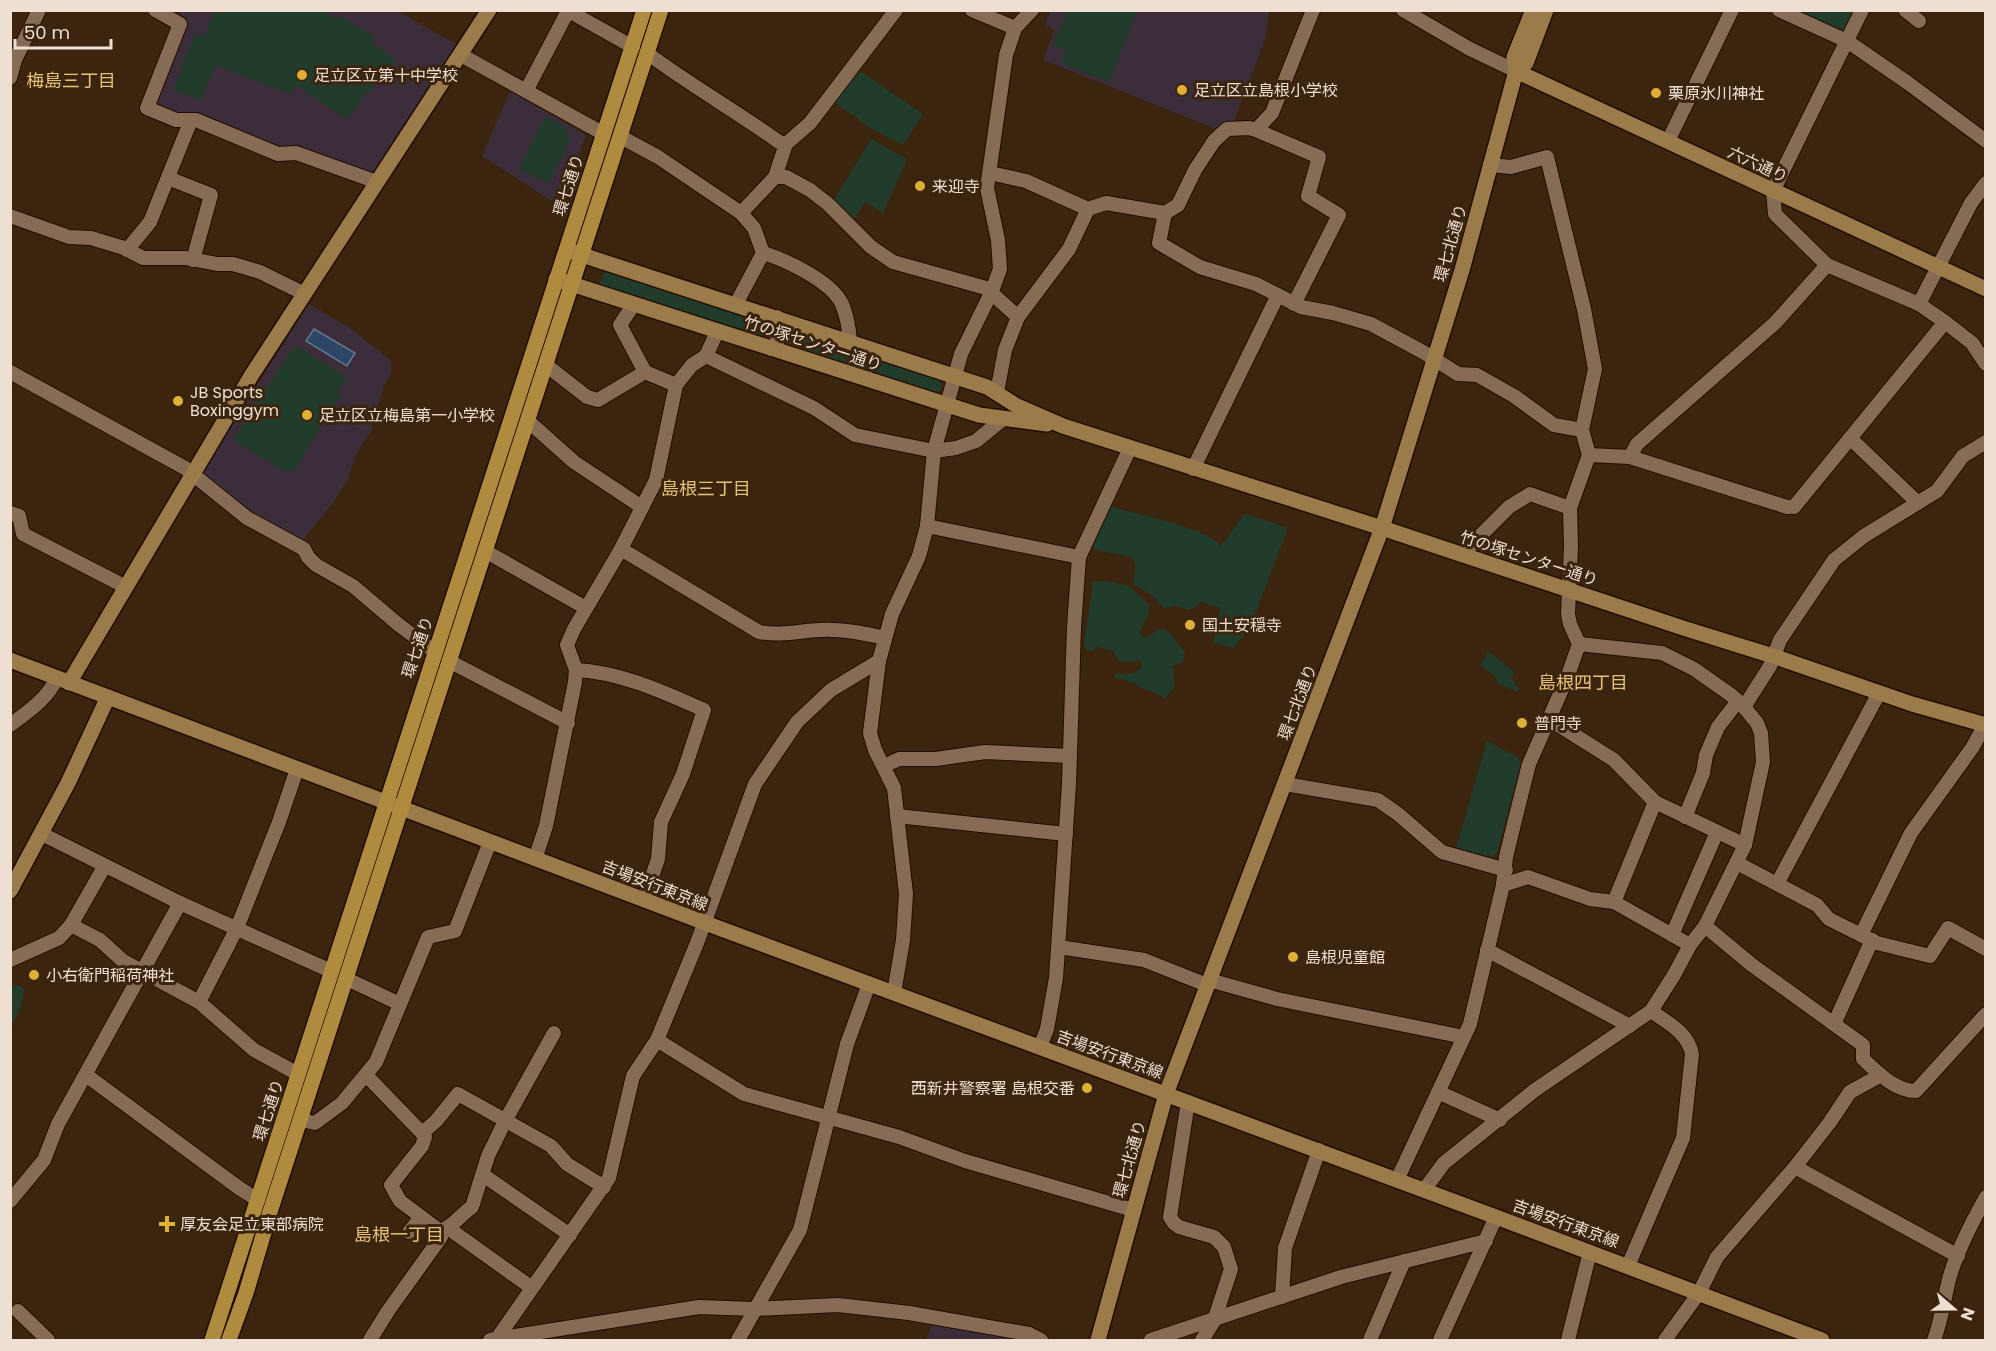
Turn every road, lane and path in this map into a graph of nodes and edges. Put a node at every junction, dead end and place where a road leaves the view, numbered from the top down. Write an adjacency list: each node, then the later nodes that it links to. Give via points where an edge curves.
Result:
1 (39, 10): 25 (street)
2 (155, 10): 27 (street, via 180,24 147,108 176,120)
3 (489, 10): 23 (street)
4 (644, 10): 21 (main road, 環七通り)
5 (661, 10): 22 (main road, 環七通り)
6 (896, 10): 33 (street, via 810,123)
7 (972, 10): 19 (street)
8 (1032, 10): 19 (street)
9 (1313, 10): 28 (street, via 1272,113)
10 (1404, 10): 24 (street)
11 (1533, 10): 24 (street, 環七北通り, via 1514,57)
12 (1546, 10): 24 (street, 環七北通り, via 1526,63)
13 (1731, 10): 31 (street)
14 (1779, 10): 20 (street)
15 (1862, 10): 20 (street)
16 (1905, 10): 18 (street)
17 (567, 11): 21 (street); 26 (street)
18 (1919, 21)
19 (1016, 28): 35 (street, via 1006,56)
20 (1847, 41): 32 (street); 40 (street)
21 (633, 47): 29 (main road, 環七通り)
22 (647, 53): 30 (main road, 環七通り); 33 (street)
23 (461, 55): 26 (street); 38 (street)
24 (1516, 71): 31 (street, 六六通り); 34 (street, 環七北通り)
25 (10, 78)
26 (526, 91): 29 (street)
27 (191, 120): 37 (street); 38 (street, via 278,154 296,153)
28 (1256, 130): 43 (street, via 1227,129 1195,170 1178,205); 60 (street, via 1319,157 1308,196 1339,215)
29 (604, 134): 46 (main road, 環七通り)
30 (621, 137): 42 (street); 48 (main road, 環七通り)
31 (1668, 141): 40 (street, 六六通り)
32 (1986, 141)
33 (786, 144): 36 (street)
34 (1490, 165): 69 (street, 環七北通り); 81 (street, via 1511,167 1547,157 1595,369)
35 (990, 173): 41 (street, via 1026,181); 55 (street, via 987,188 1000,269)
36 (775, 177): 42 (street); 55 (street, via 786,177 810,190 871,247 893,262)
37 (168, 178): 45 (street, via 150,222); 49 (street, via 211,195)
38 (377, 183): 56 (street)
39 (1986, 183): 51 (street)
40 (1773, 191): 50 (street, via 1775,214); 51 (street, 六六通り)
41 (1088, 209): 43 (street, via 1106,203); 63 (street, via 1069,249)
42 (741, 213): 47 (street, via 754,228)
43 (1166, 213): 57 (street, via 1159,243 1200,267)
44 (10, 216): 45 (street, via 69,237 91,238)
45 (127, 250): 49 (street, via 143,258)
46 (566, 250): 48 (street, 竹の塚センター通り); 52 (main road, 環七通り)
47 (763, 253): 59 (street); 66 (street, via 802,270 828,287 841,302)
48 (582, 255): 53 (main road, 環七通り); 59 (street, 竹の塚センター通り)
49 (193, 260): 56 (street, via 233,264 260,272)
50 (1827, 265): 61 (street); 87 (street, via 1775,323 1637,444)
51 (1937, 267): 54 (street, 六六通り); 61 (street)
52 (556, 279): 53 (street, 竹の塚センター通り); 105 (main road, 環七通り)
53 (573, 285): 58 (street, 竹の塚センター通り); 71 (main road, 環七通り)
54 (1986, 289)
55 (992, 291): 63 (street); 74 (street, via 961,354)
56 (305, 294): 89 (street)
57 (1278, 295): 60 (street); 88 (street)
58 (634, 304): 65 (street, 竹の塚センター通り); 73 (street, via 620,326)
59 (736, 304): 62 (street, 竹の塚センター通り)
60 (1294, 304): 69 (street, via 1371,324)
61 (1919, 304): 64 (street)
62 (777, 317): 66 (street, 竹の塚センター通り); 67 (street, via 781,334)
63 (1018, 317): 76 (street, via 1005,350)
64 (1946, 322): 70 (street, via 1972,343); 82 (street)
65 (717, 332): 67 (street, 竹の塚センター通り); 68 (street)
66 (850, 341): 74 (street, 竹の塚センター通り)
67 (771, 349): 77 (street, 竹の塚センター通り)
68 (706, 356): 75 (street); 85 (street, via 814,408 855,435)
69 (1434, 360): 81 (street, via 1458,374 1477,375 1554,425); 95 (street, 環七北通り)
70 (1986, 364)
71 (546, 365): 73 (street, via 587,397 598,400); 79 (main road, 環七通り)
72 (10, 372): 89 (street)
73 (645, 372): 75 (street)
74 (955, 376): 76 (street, 竹の塚センター通り); 77 (street)
75 (676, 385): 91 (street, via 656,480)
76 (997, 392): 80 (street, 竹の塚センター通り, via 1017,406)
77 (947, 405): 78 (street, 竹の塚センター通り); 85 (street)
78 (1003, 419): 80 (street, 竹の塚センター通り); 85 (street, via 976,441)
79 (528, 421): 91 (street, via 574,462); 97 (main road, 環七通り)
80 (1062, 426): 84 (street, 竹の塚センター通り)
81 (1582, 430): 86 (street)
82 (1850, 438): 87 (street, via 1794,507); 90 (street)
83 (1986, 442): 90 (street, via 1963,456 1937,491)
84 (1130, 448): 88 (street, 竹の塚センター通り); 99 (street)
85 (934, 451): 94 (street)
86 (1589, 455): 87 (street); 92 (street)
87 (1630, 458)
88 (1193, 469): 95 (street, 竹の塚センター通り)
89 (192, 475): 100 (street); 105 (street, via 247,519 304,549 316,565 352,586)
90 (1918, 503): 106 (street, via 1864,536 1834,560)
91 (642, 507): 96 (street)
92 (1570, 508): 98 (street, via 1530,494 1509,507); 101 (street)
93 (10, 513): 100 (street, via 19,516 23,534)
94 (927, 526): 99 (street); 103 (street, via 919,556)
95 (1382, 528): 98 (street, 竹の塚センター通り); 124 (street, 環七北通り)
96 (621, 549): 102 (street); 103 (street, via 759,632 774,635 842,630)
97 (484, 551): 102 (street); 108 (main road, 環七通り)
98 (1461, 555): 101 (street, 竹の塚センター通り)
99 (1079, 557): 120 (street)
100 (126, 587): 111 (street)
101 (1569, 590): 104 (street, via 1570,624); 106 (street, 竹の塚センター通り)
102 (586, 608): 110 (street, via 567,645)
103 (885, 638): 109 (street)
104 (1579, 644): 114 (street, via 1662,653 1694,669); 115 (street)
105 (434, 651): 125 (main road, 環七通り)
106 (1773, 656): 112 (street, 竹の塚センター通り); 114 (street, via 1770,666)
107 (10, 660): 111 (street, 吉場安行東京線)
108 (449, 661): 116 (street); 127 (main road, 環七通り)
109 (879, 661): 122 (street, via 870,733); 145 (street, via 831,690 796,722 755,784)
110 (576, 670): 116 (street); 142 (street, via 647,686 704,710 683,774 661,822 658,859)
111 (63, 680): 113 (street, 吉場安行東京線); 118 (street)
112 (1879, 693): 117 (street, 竹の塚センター通り); 139 (street)
113 (108, 697): 123 (street, 吉場安行東京線); 131 (street)
114 (1741, 704): 129 (street, via 1718,727); 134 (street, via 1761,733 1763,762)
115 (1549, 719): 126 (street, via 1614,759); 138 (street, via 1529,764)
116 (568, 723): 135 (street)
117 (1985, 724): 119 (street)
118 (10, 725)
119 (1972, 748): 121 (street); 150 (street, via 1911,833)
120 (1070, 756): 122 (street, via 985,752 936,759 899,759); 132 (street)
121 (1986, 756)
122 (884, 766): 128 (street, via 894,788)
123 (297, 769): 125 (street, 吉場安行東京線); 148 (street)
124 (1285, 784): 138 (street, via 1378,800 1442,852); 159 (street, 環七北通り)
125 (386, 802): 127 (street, 吉場安行東京線); 157 (main road, 環七通り)
126 (1655, 802): 129 (street); 143 (street)
127 (402, 808): 133 (street, 吉場安行東京線); 158 (main road, 環七通り)
128 (897, 816): 132 (street); 161 (street, via 906,894)
129 (1685, 817): 130 (street)
130 (1717, 832): 134 (street); 149 (street)
131 (42, 834): 137 (street); 141 (street)
132 (1066, 834): 152 (street)
133 (490, 842): 135 (street, 吉場安行東京線); 163 (street, via 455,931 428,937)
134 (1745, 845): 136 (street)
135 (535, 859): 142 (street, 吉場安行東京線)
136 (1737, 862): 139 (street); 147 (street)
137 (104, 867): 144 (street); 146 (street)
138 (1506, 870): 140 (street)
139 (1777, 884): 150 (street)
140 (1503, 885): 143 (street, via 1528,877 1590,899); 154 (street)
141 (10, 891)
142 (644, 900): 145 (street, 吉場安行東京線)
143 (1614, 902): 149 (street)
144 (180, 903): 148 (street); 156 (street)
145 (704, 923): 160 (street, 吉場安行東京線); 170 (street)
146 (71, 926): 155 (street, via 59,938); 156 (street, via 100,940 123,961)
147 (1704, 926): 151 (street); 166 (street)
148 (237, 928): 157 (street); 162 (street)
149 (1672, 935): 151 (street)
150 (1866, 938): 153 (street, via 1930,956 1948,928); 166 (street)
151 (1690, 945): 164 (street)
152 (1059, 947): 159 (street, via 1144,960); 171 (street, via 1055,987)
153 (1986, 949)
154 (1487, 950): 167 (street); 169 (street)
155 (10, 960)
156 (143, 971): 162 (street); 174 (street)
157 (332, 971): 172 (main road, 環七通り)
158 (347, 979): 163 (street); 180 (main road, 環七通り)
159 (1208, 983): 169 (street); 177 (street, 環七北通り)
160 (868, 984): 161 (street, 吉場安行東京線); 179 (street, via 847,1044)
161 (894, 993): 171 (street, 吉場安行東京線)
162 (199, 1002): 172 (street, via 254,1050)
163 (400, 1004): 173 (street, via 376,1062)
164 (1652, 1011): 167 (street); 203 (street, via 1680,1031 1692,1054 1683,1138)
165 (1986, 1014): 175 (street, via 1916,1091 1904,1091)
166 (1834, 1024): 175 (street, via 1863,1045 1863,1059)
167 (1630, 1026): 181 (street, via 1535,1090)
168 (554, 1033): 182 (street)
169 (1464, 1037): 176 (street)
170 (657, 1041): 179 (street, via 744,1094); 188 (street, via 633,1076)
171 (1040, 1047): 177 (street, 吉場安行東京線)
172 (298, 1074): 191 (main road, 環七通り)
173 (366, 1074): 180 (street, via 342,1103 315,1124); 183 (street)
174 (86, 1075): 191 (street); 192 (street, via 58,1124 44,1160)
175 (1881, 1075): 185 (street, via 1850,1092)
176 (1438, 1092): 181 (street); 187 (street)
177 (1166, 1094): 178 (street, 吉場安行東京線); 193 (street, 環七北通り)
178 (1188, 1102): 184 (street, 吉場安行東京線); 211 (street, via 1170,1217 1179,1227 1214,1237 1224,1247 1231,1269)
179 (829, 1116): 193 (street); 209 (street, via 800,1230)
180 (301, 1120): 205 (main road, 環七通り)
181 (1500, 1120): 189 (street, via 1444,1163)
182 (505, 1121): 183 (street, via 458,1094); 186 (street); 188 (street, via 551,1146 567,1164)
183 (422, 1133): 194 (street, via 422,1146 391,1185 400,1201)
184 (1319, 1150): 187 (street, 吉場安行東京線); 208 (street, via 1291,1228)
185 (1795, 1167): 201 (street); 206 (street, via 1717,1257)
186 (483, 1175): 196 (street, via 472,1207); 198 (street)
187 (1397, 1180): 189 (street, 吉場安行東京線)
188 (604, 1187): 198 (street)
189 (1424, 1190): 195 (street, 吉場安行東京線)
190 (1986, 1197): 201 (street)
191 (258, 1200): 207 (main road, 環七通り)
192 (10, 1201)
193 (1133, 1210): 222 (street, 環七北通り)
194 (421, 1217): 196 (street); 197 (street)
195 (1496, 1217): 199 (street); 200 (street, 吉場安行東京線)
196 (444, 1230): 204 (street); 219 (street)
197 (409, 1232)
198 (570, 1235): 204 (street)
199 (1486, 1241): 202 (street); 225 (street)
200 (1590, 1252): 203 (street, 吉場安行東京線); 226 (street)
201 (1958, 1256): 229 (street)
202 (1404, 1261): 208 (street, via 1341,1276); 224 (street)
203 (1628, 1266): 206 (street, 吉場安行東京線)
204 (532, 1288): 213 (street)
205 (246, 1293): 217 (main road, 環七通り); 218 (main road, 環七通り)
206 (1699, 1293): 227 (street); 228 (street, 吉場安行東京線)
207 (226, 1296): 215 (main road, 環七通り); 216 (main road, 環七通り)
208 (1282, 1297): 211 (street)
209 (754, 1309): 213 (street, via 699,1307); 220 (street); 221 (street, via 838,1305 1029,1334)
210 (18, 1311): 214 (street)
211 (1214, 1321): 212 (street)
212 (1204, 1335): 223 (street)
213 (492, 1340)
214 (48, 1341)
215 (204, 1341)
216 (212, 1341)
217 (229, 1341)
218 (235, 1341)
219 (370, 1341)
220 (738, 1341)
221 (1041, 1341)
222 (1098, 1341)
223 (1151, 1341)
224 (1370, 1341)
225 (1440, 1341)
226 (1568, 1341)
227 (1665, 1341)
228 (1822, 1341)
229 (1934, 1341)

